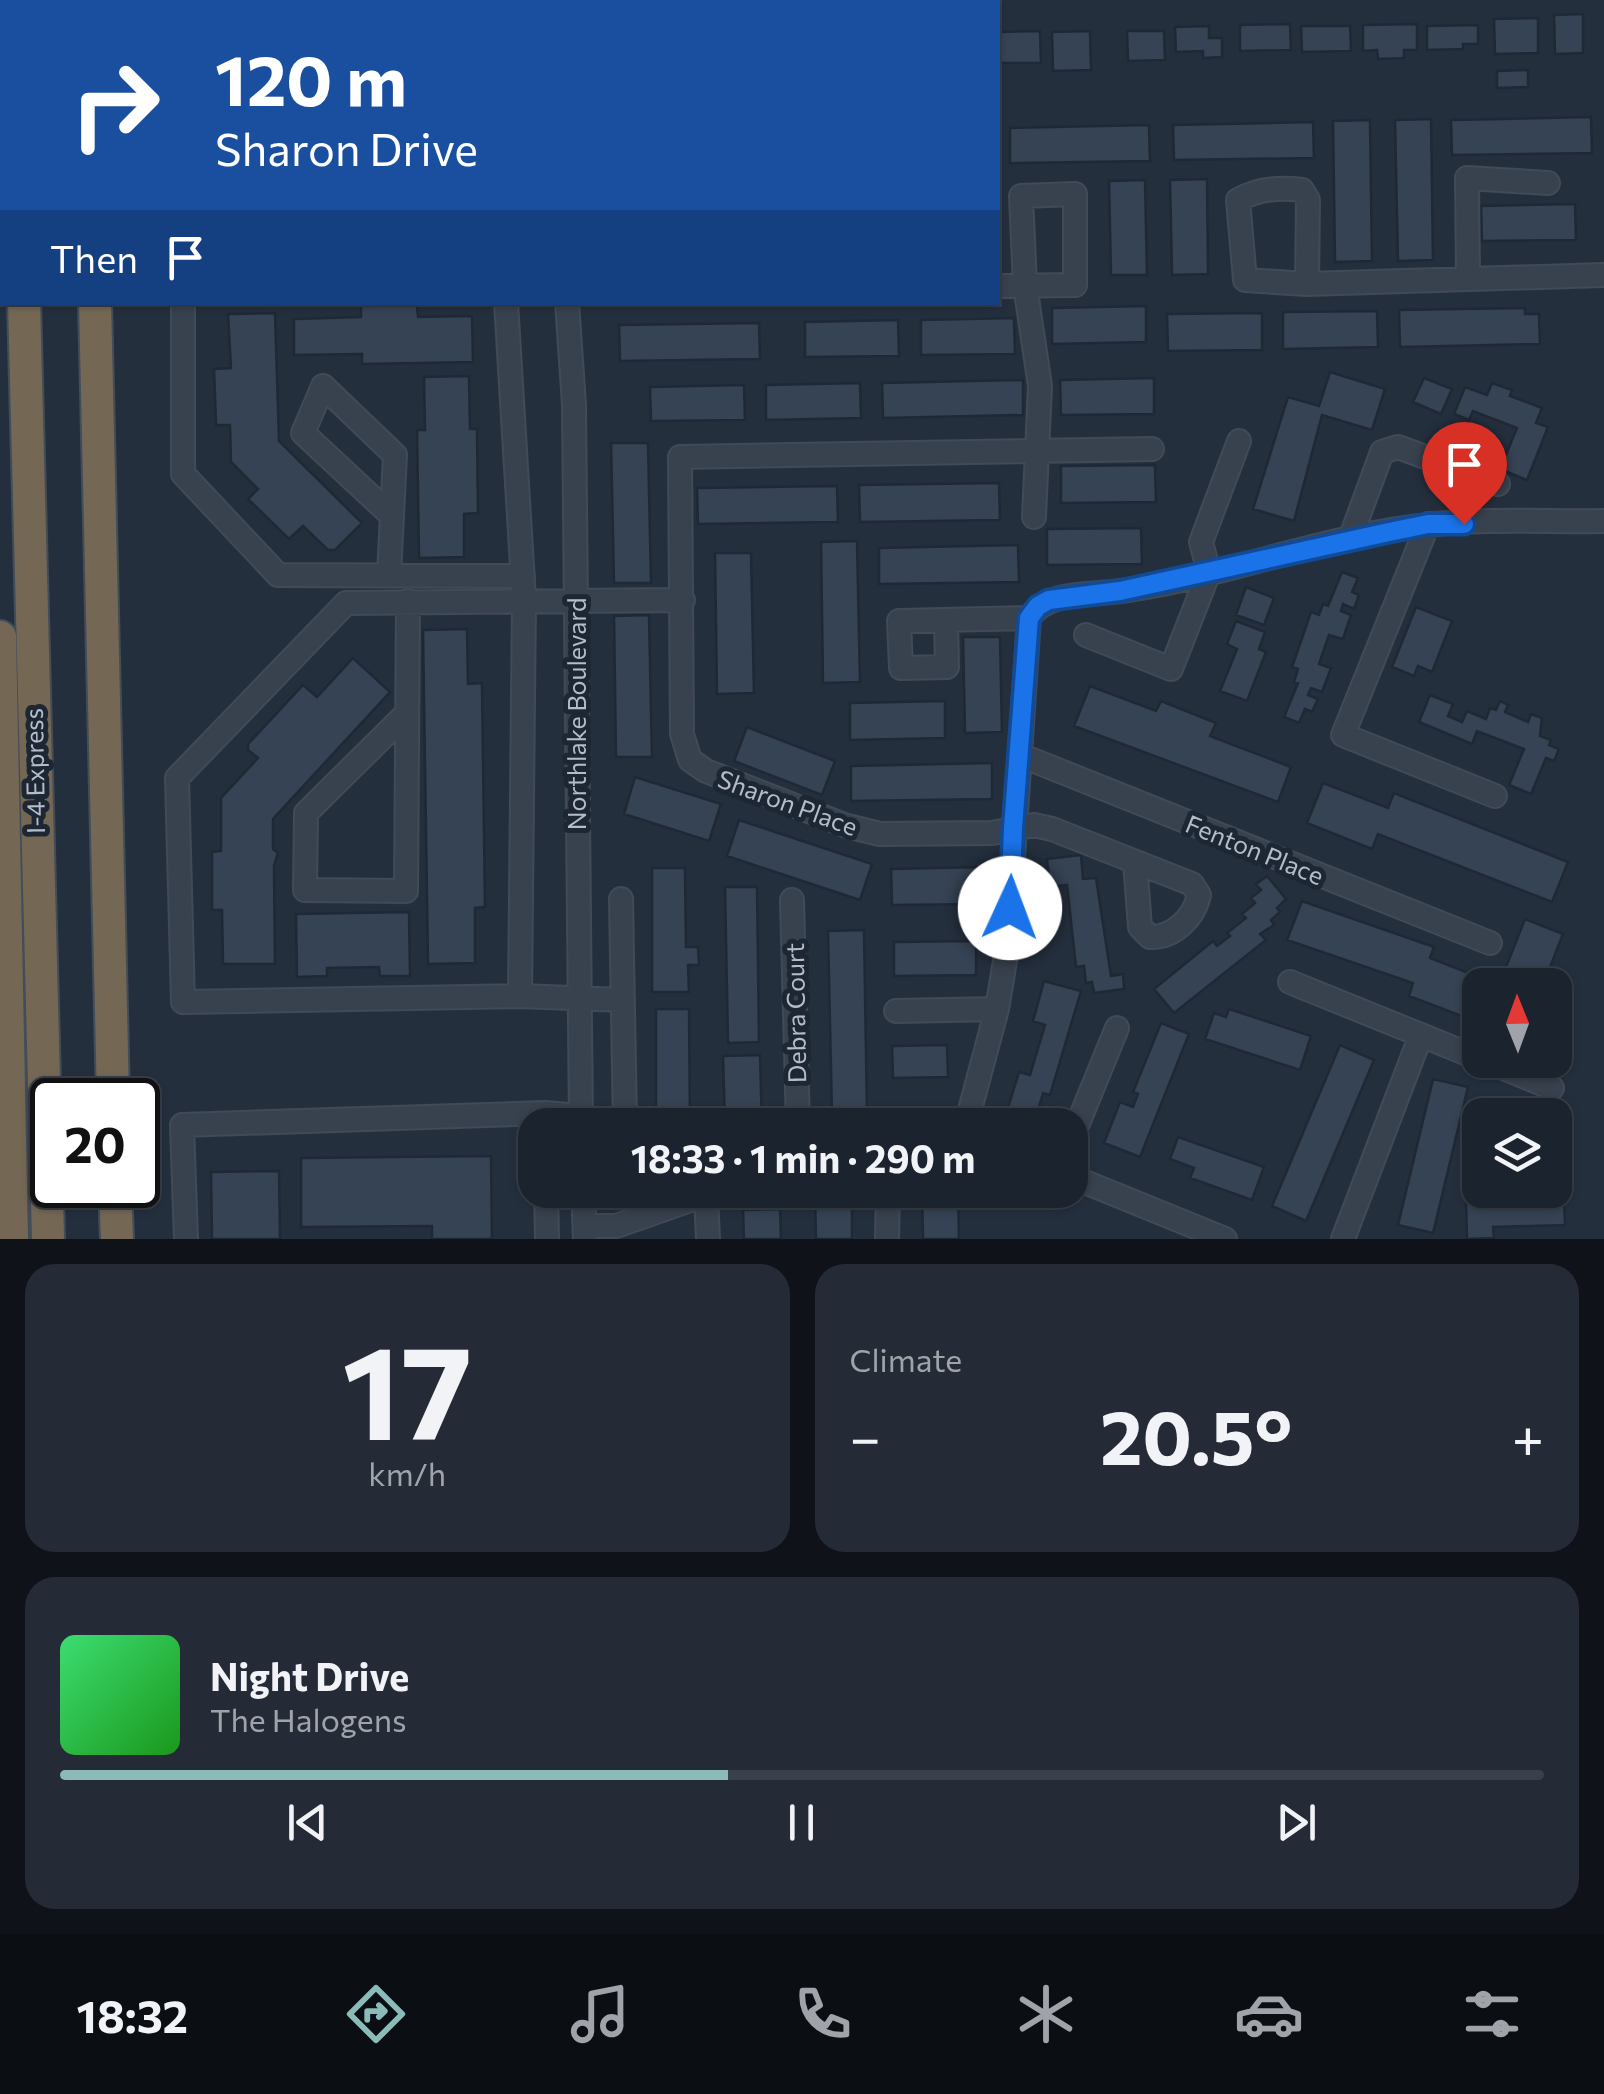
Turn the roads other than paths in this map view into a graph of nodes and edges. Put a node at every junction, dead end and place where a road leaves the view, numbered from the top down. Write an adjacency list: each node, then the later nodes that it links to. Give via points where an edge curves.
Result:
1 (1548, 183): 3 (street, via 1466,178)
2 (1604, 275): 3 (street)
3 (1468, 278): 4 (street)
4 (1307, 284): 4 (street, via 1245,280 1238,200 1250,193 1302,190 1308,200)
5 (1000, 286): 6 (street)
6 (1025, 286): 6 (street, via 1021,196 1075,194 1075,285); 14 (street, via 1038,358)
7 (24, 305): 65 (highway, I-4 Express)
8 (95, 305): 48 (highway)
9 (183, 305): 22 (street, via 183,474 278,574)
10 (506, 305): 23 (street)
11 (567, 305): 26 (street, Northlake Boulevard)
12 (1239, 441): 21 (street, via 1201,542)
13 (1152, 449): 14 (street)
14 (1037, 450): 17 (street); 24 (street, Sharon Place, via 680,457)
15 (1498, 484): 20 (street, via 1390,448 1382,452)
16 (392, 516): 16 (street, via 395,456 323,386 304,433); 22 (street)
17 (1034, 517)
18 (1604, 521): 19 (street)
19 (1428, 524): 20 (street); 33 (street, via 1343,735)
20 (1350, 539): 21 (street)
21 (1209, 572): 27 (street, via 1049,600); 29 (street, via 1171,669)
22 (389, 575): 23 (street)
23 (524, 588): 25 (street); 26 (street); 40 (street)
24 (682, 600): 26 (street); 34 (street, Sharon Place, via 682,734 690,760 880,834 992,834)
25 (408, 601): 31 (street); 40 (street, via 346,604 177,778 183,1002)
26 (576, 601): 41 (street, Northlake Boulevard)
27 (1029, 618): 28 (street); 32 (street)
28 (946, 620)
29 (1086, 636)
30 (0, 637): 64 (highway, I-4 Express)
31 (406, 714): 31 (street, via 406,891 305,890 306,813)
32 (1020, 755): 34 (street); 38 (street, Fenton Place)
33 (1496, 796)
34 (1013, 828): 35 (street, via 1052,829); 43 (street)
35 (1135, 862)
36 (621, 899): 42 (street)
37 (792, 900): 53 (street, Debra Court)
38 (1490, 943)
39 (1290, 982): 46 (street)
40 (520, 996): 41 (street)
41 (579, 1000): 42 (street); 51 (street, Northlake Boulevard)
42 (623, 1000): 52 (street)
43 (998, 1009): 44 (street); 54 (street)
44 (896, 1011)
45 (1117, 1028): 55 (street)
46 (1421, 1035): 47 (street); 72 (street)
47 (1462, 1051)
48 (113, 1078)
49 (1528, 1078): 50 (street)
50 (1552, 1088)
51 (581, 1108)
52 (625, 1108)
53 (798, 1108)
54 (971, 1108)
55 (1084, 1108)
56 (518, 1119): 67 (street, via 182,1125)
57 (1088, 1183): 71 (street)
58 (115, 1208): 66 (highway)
59 (546, 1208): 68 (street)
60 (667, 1208): 63 (street)
61 (711, 1208): 69 (street)
62 (888, 1208): 70 (street)
63 (585, 1232)
64 (12, 1239)
65 (48, 1239)
66 (116, 1239)
67 (186, 1239)
68 (546, 1239)
69 (708, 1239)
70 (888, 1239)
71 (1224, 1239)
72 (1343, 1239)

